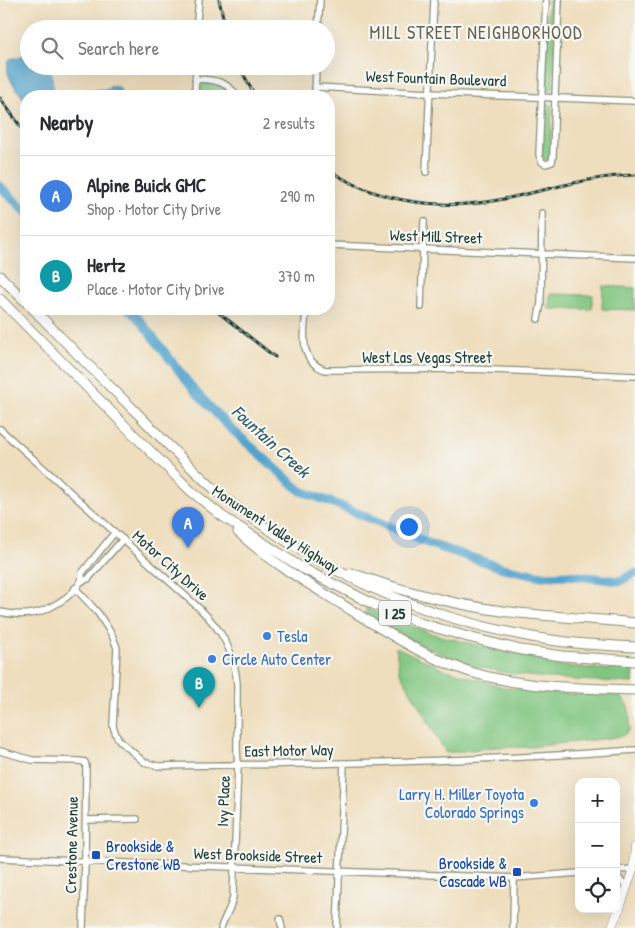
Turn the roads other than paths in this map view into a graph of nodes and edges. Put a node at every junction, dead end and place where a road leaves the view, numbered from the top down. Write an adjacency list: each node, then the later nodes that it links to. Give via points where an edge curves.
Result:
1 (199, 0): 6 (street)
2 (320, 0): 7 (street)
3 (434, 0): 14 (street)
4 (546, 0): 15 (street)
5 (559, 0): 16 (street)
6 (197, 20)
7 (319, 20)
8 (316, 75): 10 (street)
9 (196, 78): 11 (street); 12 (street, via 220,82)
10 (316, 87): 13 (street); 14 (street, West Fountain Boulevard)
11 (195, 90)
12 (233, 90)
13 (316, 90)
14 (429, 93): 15 (street, West Fountain Boulevard); 18 (street)
15 (542, 96): 16 (street, West Fountain Boulevard); 16 (street, via 539,155 546,164 552,162 553,156)
16 (555, 97): 17 (street, West Fountain Boulevard)
17 (635, 100)
18 (426, 172)
19 (542, 213): 23 (street)
20 (424, 221): 22 (street)
21 (335, 245): 22 (street, West Mill Street)
22 (423, 248): 23 (street, West Mill Street); 28 (street)
23 (542, 254): 24 (street, West Mill Street); 31 (street)
24 (635, 258)
25 (0, 276): 26 (highway)
26 (20, 296)
27 (0, 299): 34 (highway, Monument Valley Highway / I 25, via 142,443)
28 (421, 307)
29 (39, 315): 37 (highway, Monument Valley Highway / I 25, via 222,496)
30 (306, 315): 32 (street, West Las Vegas Street, via 305,352 312,362 325,370 470,369)
31 (538, 319)
32 (635, 376)
33 (0, 429): 35 (street, Motor City Drive)
34 (210, 506): 43 (highway, Monument Valley Highway / I 25, via 302,568 373,604 420,623 521,650); 44 (highway, via 245,539 288,571 405,644 444,663 522,683)
35 (115, 532): 36 (street, Motor City Drive); 38 (street, via 82,573)
36 (123, 539): 38 (street, via 88,579); 48 (street, Motor City Drive, via 200,609 222,635 236,673)
37 (322, 563): 41 (highway, via 458,603 502,611); 42 (highway, Monument Valley Highway / I 25, via 429,611 473,624 572,643)
38 (80, 582): 39 (street)
39 (75, 588): 40 (street, via 47,610 17,615); 48 (street, East Motor Way, via 98,613 117,648 114,726 120,742 144,762 158,766)
40 (0, 612)
41 (635, 623)
42 (635, 647)
43 (635, 661)
44 (635, 690)
45 (635, 750): 47 (street, East Motor Way)
46 (0, 751): 50 (street, Crestone Avenue, via 32,760 85,762)
47 (344, 763): 48 (street, East Motor Way); 57 (street)
48 (238, 765): 54 (street, Ivy Place)
49 (137, 819): 50 (street)
50 (86, 820): 53 (street, Crestone Avenue)
51 (635, 847): 55 (main road)
52 (0, 858): 53 (street, West Brookside Street)
53 (86, 861): 54 (street, West Brookside Street); 63 (street, Crestone Avenue)
54 (235, 868): 57 (street, West Brookside Street); 64 (street, Ivy Place, via 232,904)
55 (634, 869): 56 (street); 61 (main road)
56 (620, 870)
57 (340, 872): 59 (street, West Brookside Street); 66 (street)
58 (575, 873): 59 (street, West Brookside Street)
59 (514, 878): 67 (street)
60 (620, 880): 61 (street)
61 (627, 886): 68 (main road)
62 (280, 919): 65 (street)
63 (83, 928)
64 (221, 928)
65 (282, 928)
66 (338, 928)
67 (513, 928)
68 (611, 928)

